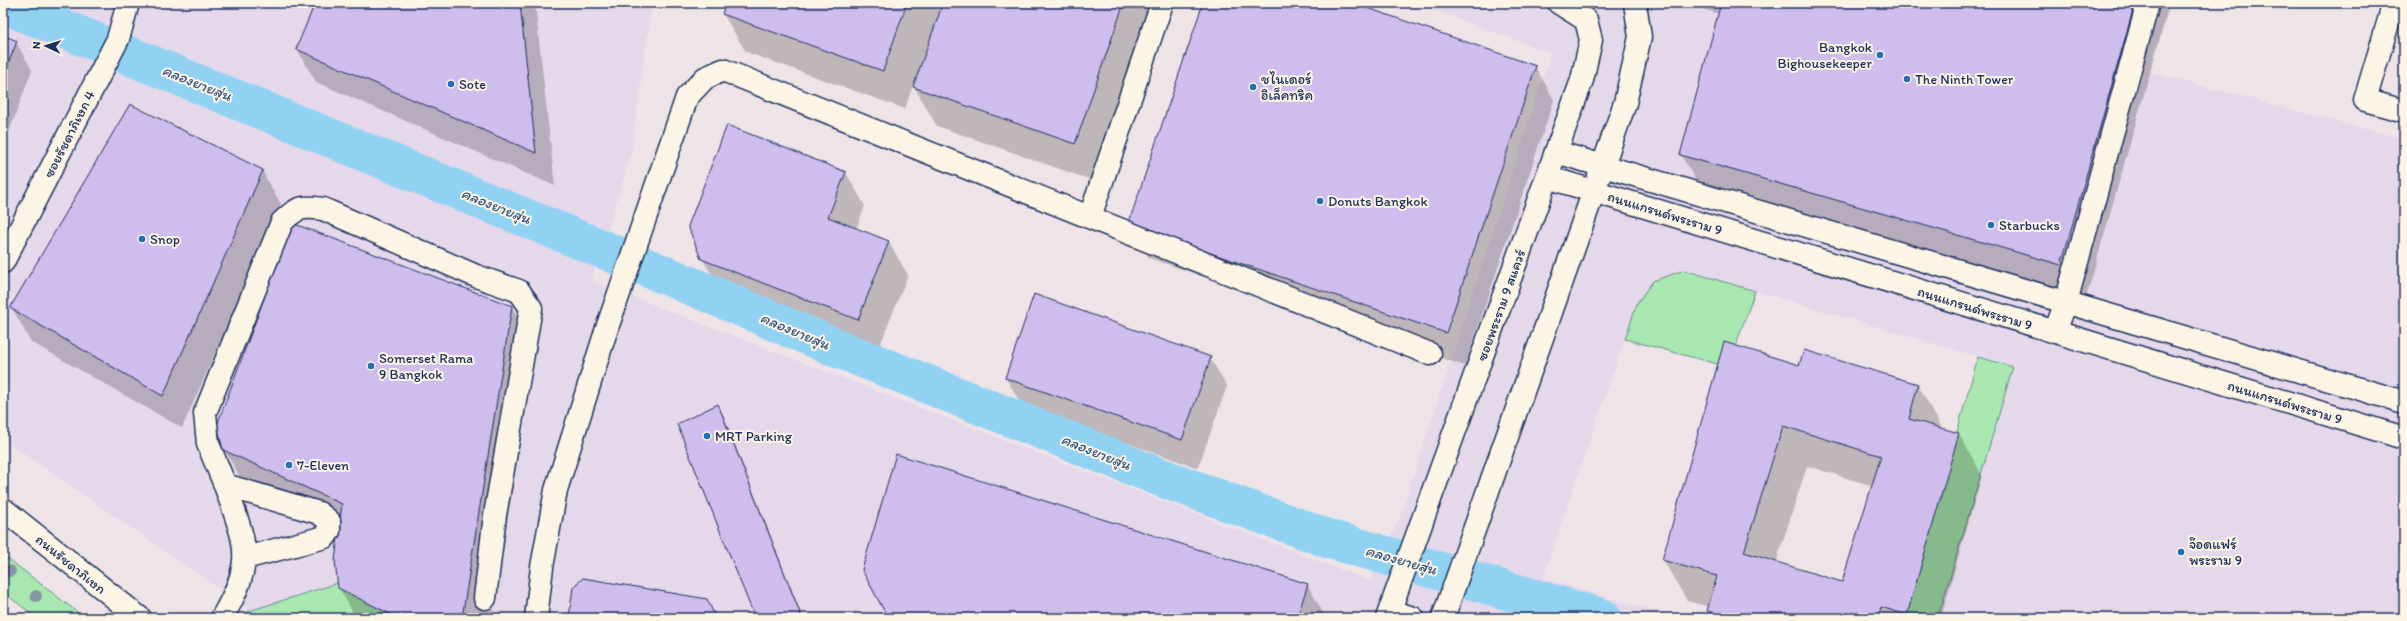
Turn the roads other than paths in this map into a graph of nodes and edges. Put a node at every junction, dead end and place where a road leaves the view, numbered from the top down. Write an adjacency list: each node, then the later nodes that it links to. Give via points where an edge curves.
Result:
1 (128, 3): 13 (street, ซอยรัชดาภิเษก 4, via 114,47)
2 (1162, 3): 12 (street)
3 (1559, 3): 8 (street, ซอยพระราม 9 สแควร์, via 1586,20 1591,40 1582,80)
4 (1635, 3): 9 (street, via 1640,37 1625,103)
5 (2148, 3): 14 (street)
6 (2394, 3): 7 (street, via 2365,100)
7 (2404, 111)
8 (1556, 152): 9 (street, ถนนแกรนด์พระราม 9); 10 (street, ซอยพระราม 9 สแควร์)
9 (1604, 166): 11 (street); 14 (street, ถนนแกรนด์พระราม 9)
10 (1547, 177): 11 (street, ถนนแกรนด์พระราม 9); 23 (street, ซอยพระราม 9 สแควร์)
11 (1595, 192): 15 (street, ถนนแกรนด์พระราม 9); 28 (street)
12 (1090, 217): 16 (street); 26 (street, via 723,70 705,78 687,97 624,278 556,490)
13 (3, 262)
14 (2066, 302): 15 (street); 17 (street, ถนนแกรนด์พระราม 9)
15 (2055, 332): 18 (street, ถนนแกรนด์พระราม 9)
16 (1430, 354)
17 (2404, 402)
18 (2404, 438)
19 (225, 485): 21 (street, via 244,539); 21 (street, via 319,513 329,520 329,531 325,536); 22 (street, via 208,444 205,413 282,222 293,210 307,207 323,209 476,276 519,291 531,308 495,515)
20 (3, 509): 24 (street, ถนนรัชดาภิเษก)
21 (245, 558): 25 (street, via 244,570 235,596)
22 (485, 598)
23 (1389, 614): 27 (street)
24 (140, 618)
25 (222, 618)
26 (536, 618)
27 (1412, 618)
28 (1443, 618)

